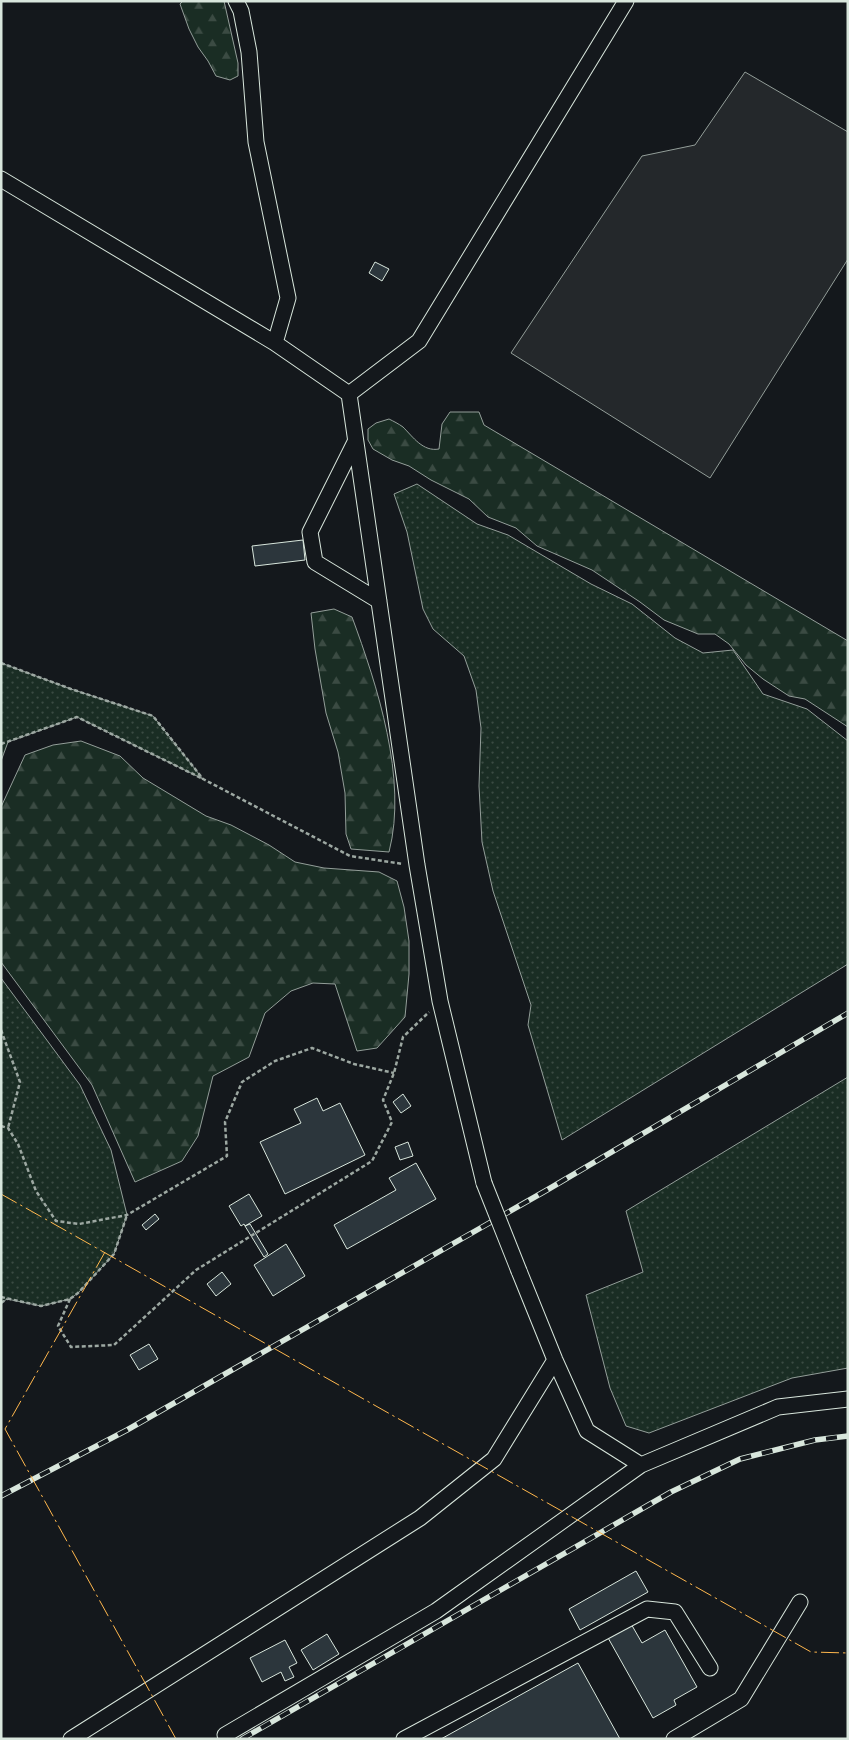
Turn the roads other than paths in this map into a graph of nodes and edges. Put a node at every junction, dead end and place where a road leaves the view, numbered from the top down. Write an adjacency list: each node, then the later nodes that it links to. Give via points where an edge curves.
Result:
1 (236, 1): 4 (street, via 249,52 256,142 288,298)
2 (626, 1): 5 (street, via 419,341)
3 (1, 179): 4 (street)
4 (275, 343): 5 (street)
5 (348, 394): 6 (street)
6 (355, 442): 7 (street); 7 (street, via 310,532 315,562)
7 (379, 601): 8 (street, bridge, via 440,1001 484,1184)
8 (555, 1360): 10 (street, via 587,1431); 13 (street, via 494,1460 420,1518)
9 (848, 1399): 10 (street, via 778,1407)
10 (641, 1465): 14 (street, via 436,1611 225,1735)
11 (800, 1602): 16 (street, via 741,1699)
12 (710, 1668): 15 (street, via 675,1612 647,1609)
13 (71, 1739)
14 (228, 1739)
15 (404, 1739)
16 (674, 1739)

